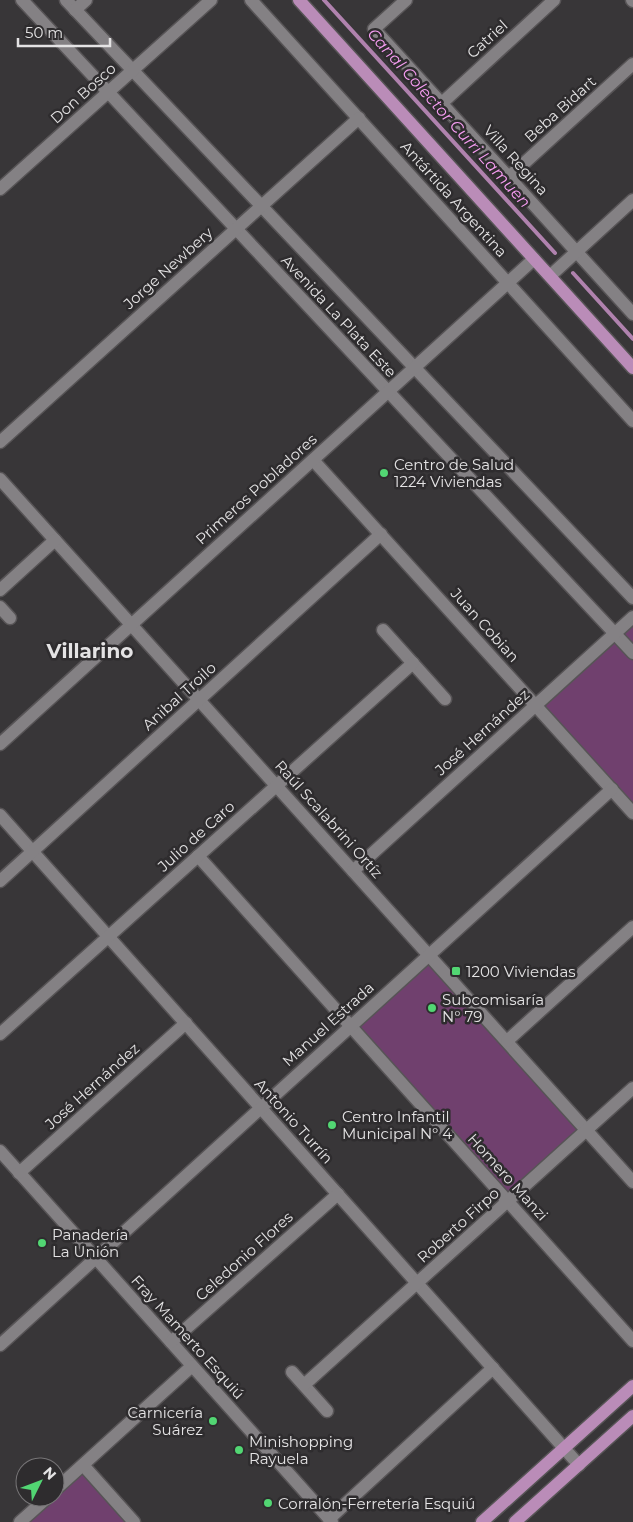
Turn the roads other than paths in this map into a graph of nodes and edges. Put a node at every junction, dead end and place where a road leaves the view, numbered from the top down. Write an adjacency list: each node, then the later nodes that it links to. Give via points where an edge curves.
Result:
1 (22, 0): 12 (street, Avenida La Plata Este)
2 (66, 0): 9 (street, Avenida La Plata Este)
3 (86, 0): 9 (street)
4 (211, 0): 11 (street, Don Bosco)
5 (251, 0): 14 (street, Antártida Argentina)
6 (298, 0): 21 (main road)
7 (406, 0): 13 (street, Villa Regina, via 374,29)
8 (554, 0): 13 (street, Catriel)
9 (76, 10): 11 (street, Avenida La Plata Este)
10 (633, 64): 15 (street, Beba Bidart)
11 (132, 70): 12 (street, Don Bosco); 18 (street, Avenida La Plata Este)
12 (108, 92): 16 (street, Don Bosco); 19 (street, Avenida La Plata Este)
13 (442, 103): 15 (street, Villa Regina)
14 (359, 118): 18 (street, Jorge Newbery); 23 (street, Antártida Argentina)
15 (509, 177): 20 (street, Villa Regina)
16 (0, 189)
17 (633, 200): 20 (street)
18 (261, 206): 19 (street, Jorge Newbery); 25 (street, Avenida La Plata Este)
19 (236, 229): 27 (street, Avenida La Plata Este); 29 (street, Jorge Newbery)
20 (577, 252): 22 (street); 24 (street, Villa Regina)
21 (534, 259): 22 (main road); 23 (street, Primeros Pobladores)
22 (550, 276): 26 (main road)
23 (508, 283): 25 (street, Primeros Pobladores); 28 (street, Antártida Argentina)
24 (633, 314)
25 (414, 367): 27 (street, Primeros Pobladores); 35 (street, Avenida La Plata Este)
26 (633, 368)
27 (388, 391): 30 (street, Primeros Pobladores); 41 (street, Avenida La Plata Este)
28 (633, 421)
29 (0, 442)
30 (313, 460): 32 (street, Juan Cobian); 39 (street, Primeros Pobladores)
31 (0, 479): 33 (street, Raúl Scalabrini Ortíz)
32 (381, 534): 45 (street, Anibal Troilo); 46 (street, Juan Cobian)
33 (55, 540): 34 (street); 39 (street, Raúl Scalabrini Ortíz)
34 (0, 590)
35 (633, 598)
36 (0, 607): 38 (street)
37 (633, 617): 41 (street, José Hernández)
38 (10, 618)
39 (131, 624): 45 (street, Raúl Scalabrini Ortíz); 47 (street, Primeros Pobladores)
40 (383, 630): 43 (street)
41 (615, 634): 42 (street, Avenida La Plata Este); 46 (street, José Hernández)
42 (633, 654)
43 (413, 664): 44 (street); 48 (street, Julio de Caro)
44 (445, 698)
45 (199, 700): 48 (street, Raúl Scalabrini Ortíz); 52 (street, Anibal Troilo)
46 (536, 706): 49 (street, Juan Cobian); 54 (street, José Hernández)
47 (0, 744)
48 (276, 786): 53 (street, Julio de Caro); 54 (street, Raúl Scalabrini Ortíz)
49 (612, 789): 50 (street, Juan Cobian); 58 (street, Manuel Estrada)
50 (633, 813)
51 (0, 815): 52 (street, Antonio Turrín)
52 (33, 852): 55 (street, Anibal Troilo); 57 (street, Antonio Turrín)
53 (198, 856): 57 (street, Julio de Caro); 60 (street, Homero Manzi)
54 (353, 871): 58 (street, Raúl Scalabrini Ortíz)
55 (0, 882)
56 (633, 927): 62 (street)
57 (108, 936): 59 (street, Antonio Turrín); 61 (street, Julio de Caro)
58 (428, 955): 60 (street, Manuel Estrada); 62 (street, Raúl Scalabrini Ortíz)
59 (186, 1023): 64 (street, Antonio Turrín); 67 (street, José Hernández)
60 (350, 1026): 64 (street, Manuel Estrada); 70 (street, Homero Manzi)
61 (0, 1034)
62 (506, 1041): 65 (street, Raúl Scalabrini Ortíz)
63 (633, 1088): 65 (street, Roberto Firpo)
64 (260, 1108): 69 (street, Antonio Turrín); 71 (street, Manuel Estrada)
65 (586, 1130): 68 (street, Raúl Scalabrini Ortíz); 70 (street, Roberto Firpo)
66 (1, 1153): 67 (street, Fray Mamerto Esquiú)
67 (20, 1173): 71 (street, Fray Mamerto Esquiú)
68 (633, 1182)
69 (338, 1194): 72 (street, Antonio Turrín); 74 (street, Celedonio Flores)
70 (508, 1202): 72 (street, Roberto Firpo); 73 (street, Homero Manzi)
71 (96, 1258): 74 (street, Fray Mamerto Esquiú); 75 (street, Manuel Estrada)
72 (417, 1283): 77 (street, Antonio Turrín); 79 (street, Roberto Firpo)
73 (633, 1341)
74 (171, 1342): 76 (street, Fray Mamerto Esquiú)
75 (0, 1345)
76 (192, 1366): 84 (street); 88 (street, Fray Mamerto Esquiú)
77 (493, 1368): 83 (street, Antonio Turrín); 88 (street)
78 (292, 1372): 79 (street)
79 (304, 1385): 81 (street)
80 (633, 1386): 83 (main road)
81 (327, 1411)
82 (633, 1416): 85 (main road)
83 (564, 1448): 85 (street, Antonio Turrín); 91 (main road)
84 (83, 1465): 86 (street); 90 (street)
85 (579, 1465): 92 (main road)
86 (65, 1481)
87 (37, 1507): 89 (street)
88 (330, 1521)
89 (20, 1522)
90 (134, 1522)
91 (482, 1522)
92 (516, 1522)

